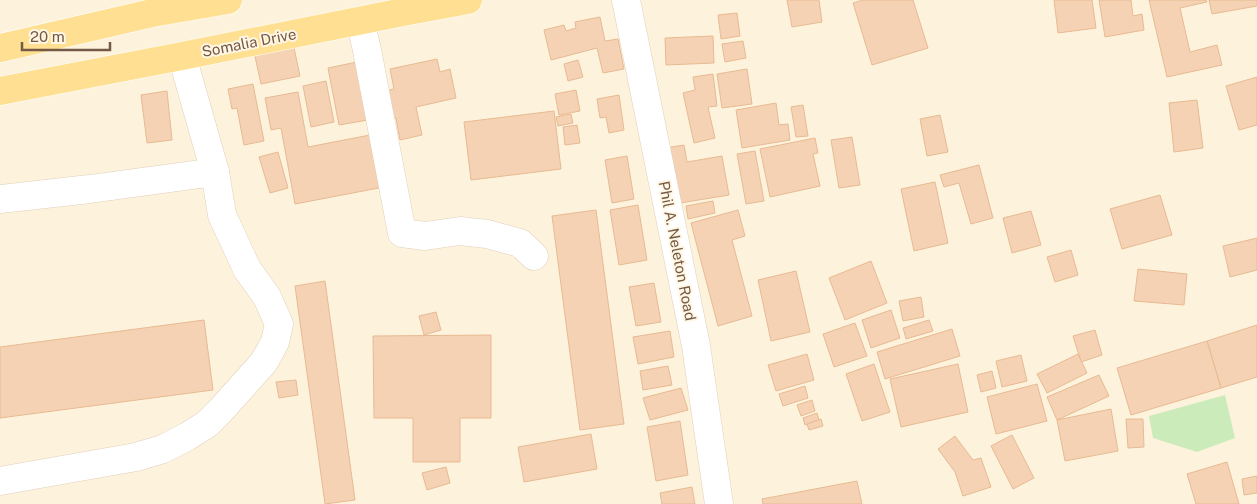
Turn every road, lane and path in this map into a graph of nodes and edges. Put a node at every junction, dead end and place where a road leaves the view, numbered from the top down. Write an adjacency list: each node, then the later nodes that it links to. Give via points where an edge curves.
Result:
1 (228, 0): 4 (main road)
2 (468, 0): 5 (main road, Somalia Drive)
3 (626, 0): 13 (street, Phil A. Neleton Road, via 696,346)
4 (150, 7): 6 (main road)
5 (360, 21): 7 (main road, Somalia Drive); 11 (street, via 402,233 426,236 460,231 488,234 520,243)
6 (0, 48)
7 (182, 56): 8 (main road, Somalia Drive); 9 (street)
8 (0, 91)
9 (215, 172): 10 (street); 12 (street, via 222,215 279,324 275,342 264,362 206,424 163,450)
10 (0, 199)
11 (534, 256)
12 (0, 481)
13 (719, 504)

